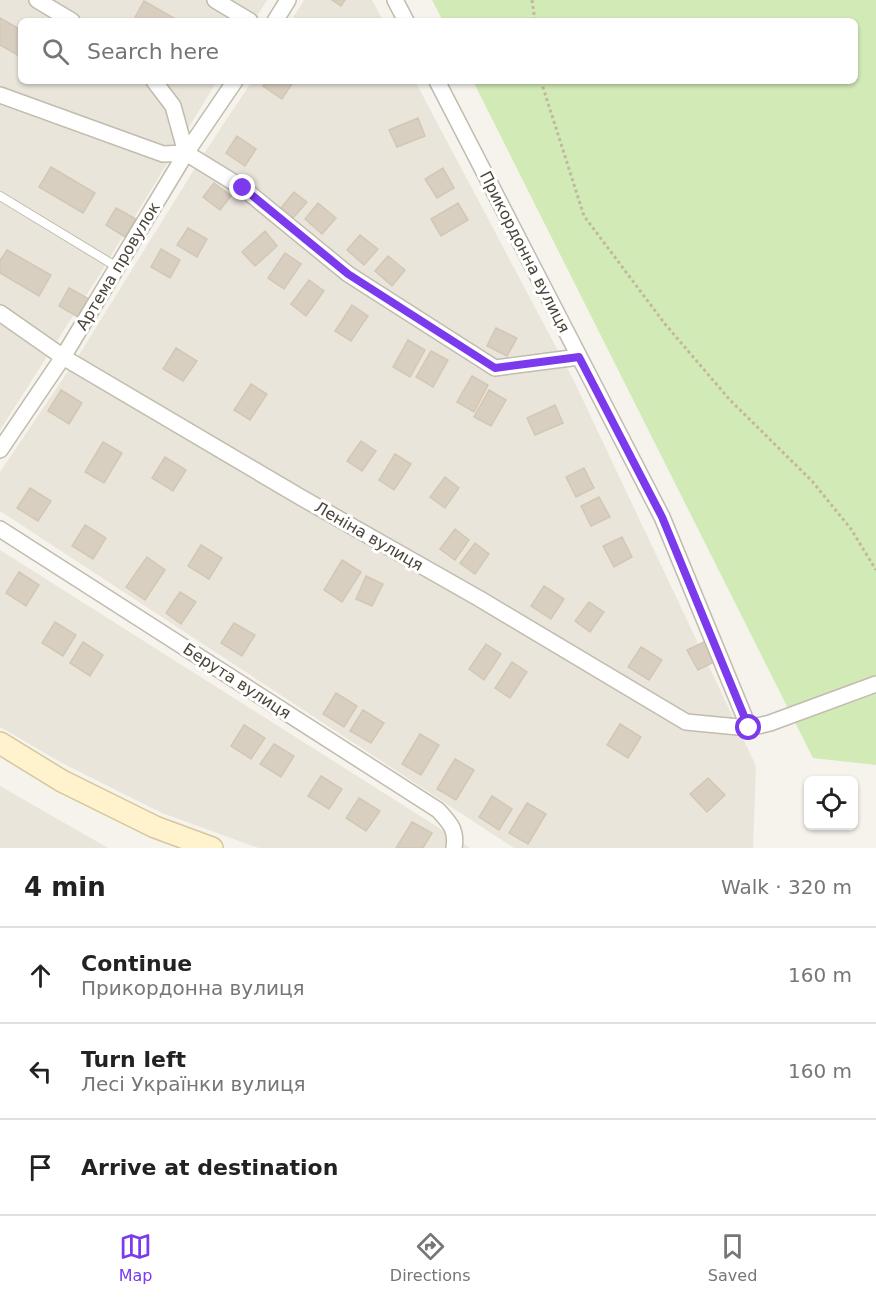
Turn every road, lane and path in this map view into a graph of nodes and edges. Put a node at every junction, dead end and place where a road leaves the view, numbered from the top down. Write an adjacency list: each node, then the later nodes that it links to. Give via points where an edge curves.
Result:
1 (37, 0): 6 (street)
2 (215, 0): 7 (street)
3 (288, 0): 8 (street)
4 (395, 0): 9 (street)
5 (532, 0): 10 (path)
6 (67, 18)
7 (245, 18)
8 (277, 18)
9 (404, 18)
10 (535, 18)
11 (156, 84): 16 (street, via 173,106)
12 (233, 84): 16 (street, Артема провулок)
13 (439, 84): 21 (street, Прикордонна вулиця)
14 (542, 84): 24 (path, via 584,216 665,324 730,400 819,489 851,529)
15 (0, 95): 16 (street, via 163,154)
16 (186, 153): 18 (street, Артема провулок); 21 (street, via 243,188 348,274 495,368)
17 (0, 196): 18 (lane)
18 (117, 267): 20 (street, Артема провулок)
19 (0, 313): 20 (street, Леніна вулиця)
20 (63, 357): 22 (street, Артема провулок); 26 (street, Леніна вулиця, via 686,722)
21 (579, 357): 26 (street, Прикордонна вулиця, via 662,517)
22 (0, 450)
23 (0, 529): 29 (street, Берута вулиця, via 438,810 456,838)
24 (876, 570)
25 (876, 684): 26 (street)
26 (749, 728)
27 (0, 742): 28 (main road, via 62,781 144,822)
28 (212, 848)
29 (454, 848)

